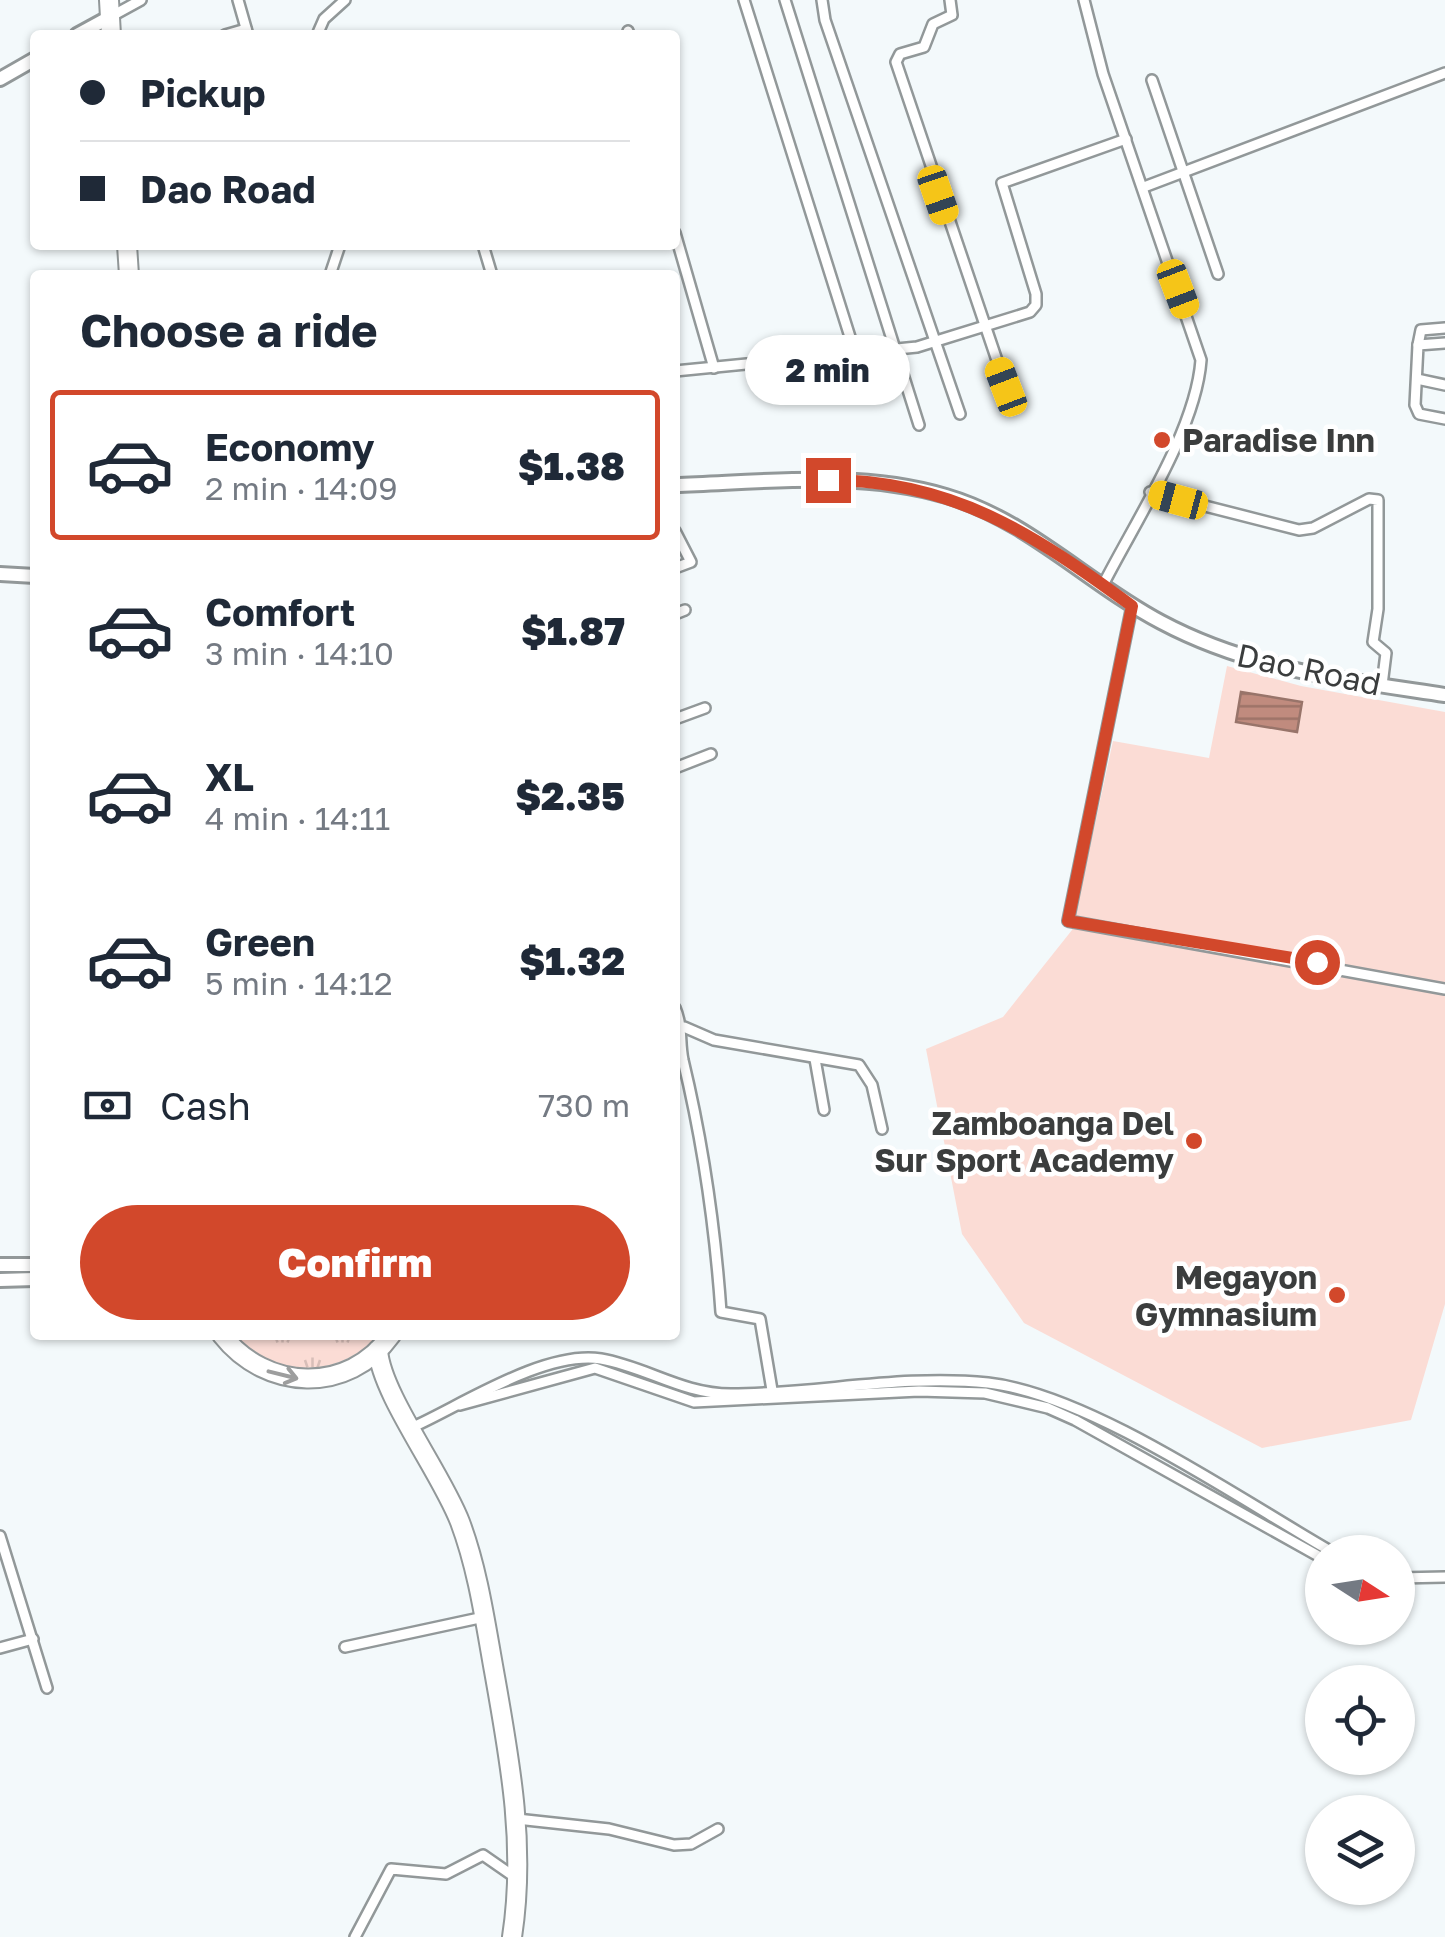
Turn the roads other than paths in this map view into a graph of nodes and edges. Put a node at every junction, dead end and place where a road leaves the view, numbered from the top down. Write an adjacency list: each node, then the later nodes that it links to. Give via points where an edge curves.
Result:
1 (141, 0): 9 (street)
2 (238, 0): 11 (street)
3 (344, 0): 12 (street)
4 (744, 0): 28 (street)
5 (784, 0): 27 (street)
6 (822, 0): 25 (street)
7 (950, 0): 22 (street, via 951,16 933,24 924,47 900,54 896,62)
8 (1084, 0): 17 (street)
9 (110, 17): 10 (street)
10 (87, 30)
11 (246, 30)
12 (319, 30)
13 (30, 62): 15 (street)
14 (1445, 73): 18 (street)
15 (0, 79)
16 (1152, 80): 18 (street)
17 (1126, 139): 19 (street); 22 (street, via 1003,181 1037,300 1030,312)
18 (1185, 174): 19 (street); 21 (street)
19 (1144, 187): 38 (street, via 1200,360 1195,390)
20 (680, 249): 29 (street)
21 (1218, 274)
22 (983, 328): 25 (street); 33 (street)
23 (1445, 328): 26 (street, via 1420,330)
24 (1445, 343): 26 (street)
25 (934, 344): 27 (street); 34 (street)
26 (1418, 345): 31 (street)
27 (894, 350): 28 (street); 36 (street)
28 (856, 356): 29 (street)
29 (714, 368): 30 (street)
30 (680, 371)
31 (1417, 379): 32 (street); 35 (street, via 1416,410)
32 (1445, 385)
33 (1006, 387)
34 (960, 414)
35 (1445, 419)
36 (918, 425)
37 (680, 485): 43 (street, Dao Road, via 861,480 910,487 988,514)
38 (1150, 492): 43 (street); 45 (street, via 1299,530 1378,500 1374,642 1386,654)
39 (680, 541): 40 (street, via 690,562)
40 (680, 566)
41 (0, 574): 42 (street)
42 (30, 576)
43 (1103, 585): 44 (street, Dao Road)
44 (1132, 606): 45 (street, Dao Road, via 1236,656); 51 (street, via 1068,921)
45 (1382, 685): 46 (street, Dao Road)
46 (1445, 695)
47 (705, 708): 48 (street)
48 (680, 717)
49 (710, 754): 50 (street)
50 (680, 766)
51 (1445, 988)
52 (680, 1019): 53 (street)
53 (684, 1028): 54 (street); 66 (street, via 682,1057 700,1121 721,1312 760,1320)
54 (815, 1060): 55 (street); 56 (street, via 864,1068)
55 (824, 1110)
56 (882, 1129)
57 (0, 1265): 58 (street)
58 (30, 1265)
59 (30, 1279): 60 (street)
60 (0, 1280)
61 (227, 1340): 64 (highway, one-way to 64, via 249,1362 283,1377 320,1379)
62 (387, 1340): 63 (highway)
63 (378, 1350): 64 (highway); 65 (highway)
64 (355, 1368): 65 (highway)
65 (384, 1380): 67 (highway)
66 (774, 1396): 67 (street, via 696,1393 605,1360 581,1358 474,1392); 68 (street, via 920,1382 988,1383 1038,1394 1114,1428); 70 (street, via 985,1393 1048,1408)
67 (412, 1427): 75 (highway, via 460,1522)
68 (1305, 1537)
69 (0, 1538): 73 (street)
70 (1305, 1548)
71 (1445, 1576): 72 (street)
72 (1415, 1577)
73 (15, 1584): 74 (street); 76 (street)
74 (0, 1588)
75 (484, 1617): 77 (street); 80 (highway)
76 (33, 1639): 78 (street); 79 (street)
77 (345, 1647)
78 (0, 1648)
79 (47, 1688)
80 (516, 1820): 81 (street, via 609,1829 674,1845); 82 (highway)
81 (718, 1829)
82 (518, 1880): 83 (street, via 483,1856 446,1874 391,1869); 84 (highway)
83 (354, 1937)
84 (512, 1937)

